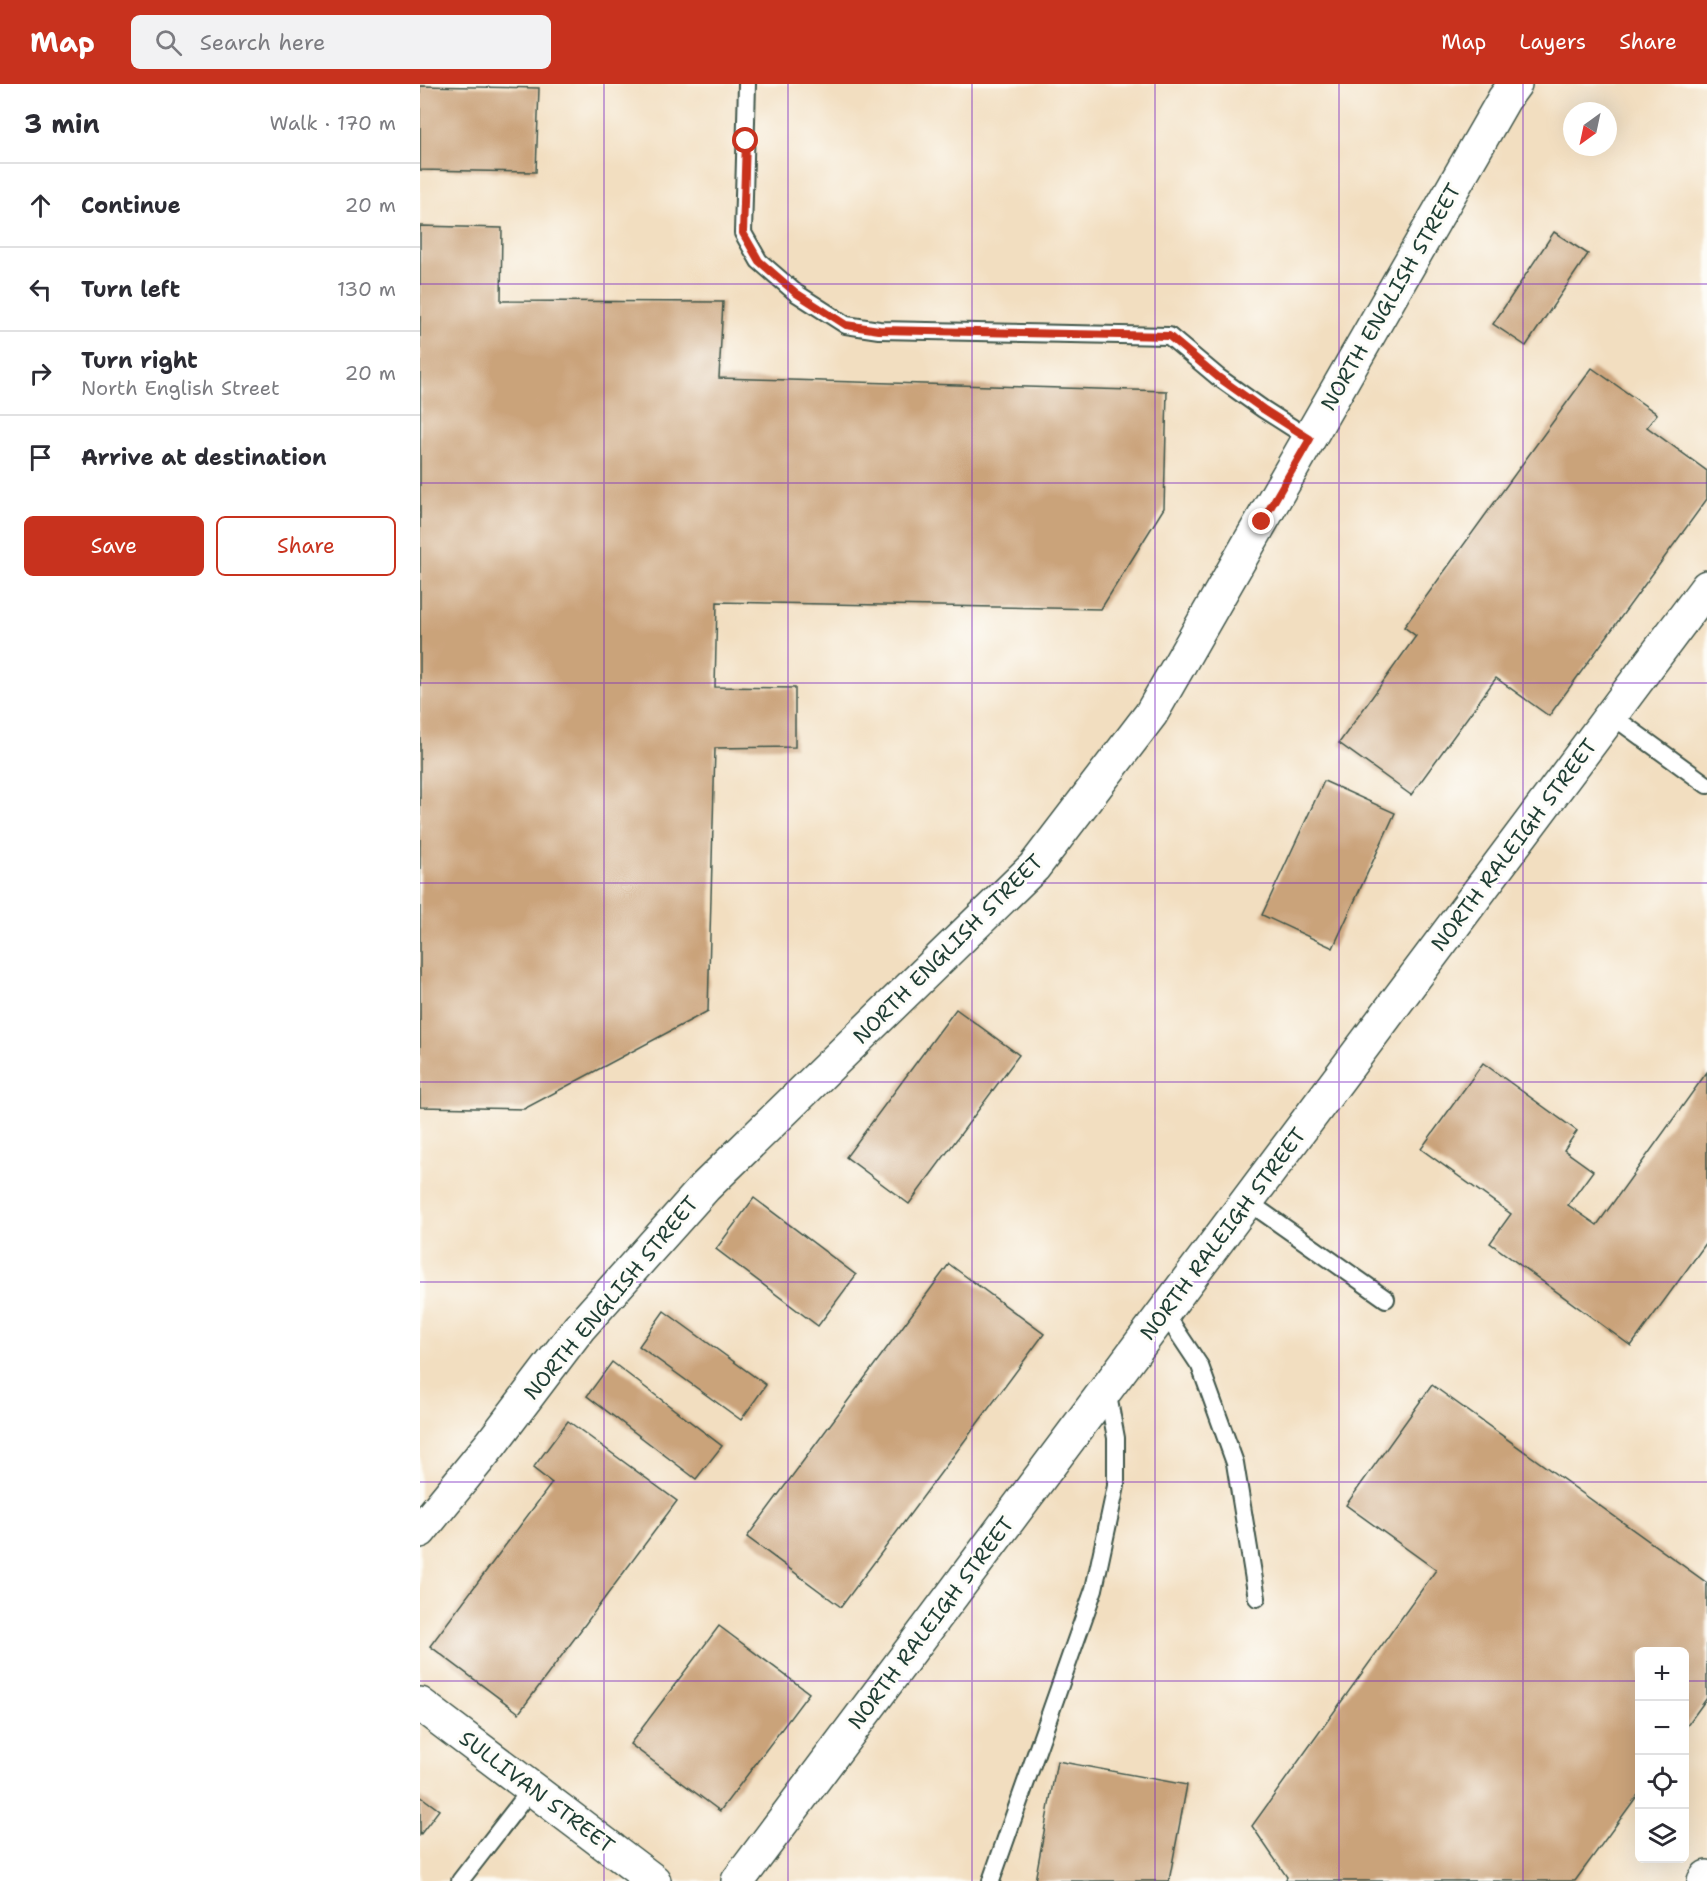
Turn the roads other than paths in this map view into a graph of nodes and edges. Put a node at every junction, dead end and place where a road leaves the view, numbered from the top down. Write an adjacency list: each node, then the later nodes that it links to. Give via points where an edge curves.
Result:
1 (747, 84): 3 (lane, via 743,233 759,261 796,293 846,325 879,330 1169,336 1227,383)
2 (1515, 84): 3 (street, NORTH ENGLISH STREET)
3 (1310, 439): 11 (street, NORTH ENGLISH STREET, via 1151,714 1034,867 705,1187 579,1329)
4 (1707, 586): 5 (street, NORTH RALEIGH STREET)
5 (1611, 714): 6 (lane); 7 (street, NORTH RALEIGH STREET)
6 (1707, 785)
7 (1247, 1202): 8 (lane); 9 (street, NORTH RALEIGH STREET)
8 (1386, 1299)
9 (1164, 1312): 10 (street, NORTH RALEIGH STREET); 12 (lane, via 1200,1366 1235,1462)
10 (1107, 1389): 18 (street, NORTH RALEIGH STREET); 19 (lane, via 1116,1438 1116,1486 1094,1589)
11 (420, 1531)
12 (1257, 1598)
13 (420, 1704): 14 (street, SULLIVAN STREET)
14 (532, 1788): 16 (lane); 17 (street, SULLIVAN STREET)
15 (1707, 1877): 20 (street)
16 (460, 1881)
17 (654, 1881)
18 (738, 1881)
19 (991, 1881)
20 (1704, 1881)

